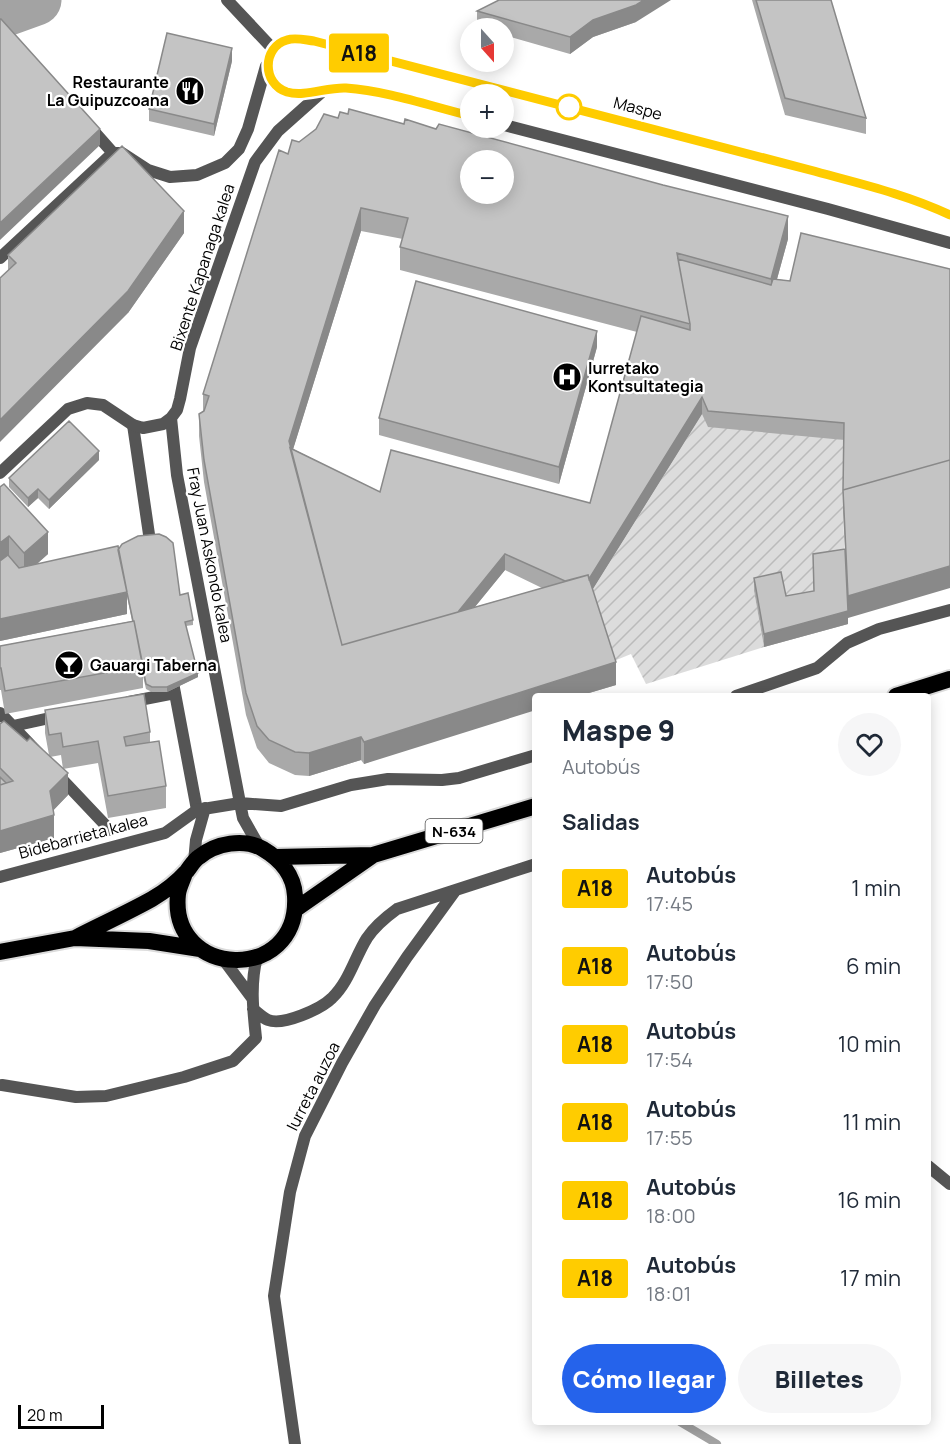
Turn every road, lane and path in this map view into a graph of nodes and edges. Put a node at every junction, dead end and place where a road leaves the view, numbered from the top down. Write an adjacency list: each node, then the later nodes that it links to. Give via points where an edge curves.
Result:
1 (232, 5): 2 (street)
2 (271, 54): 3 (street, via 270,76 281,89 297,93); 7 (street, Bixente Kapanaga kalea, via 248,129 239,149 225,163 197,175 170,177 148,170 122,153); 8 (street, Maspe, via 287,40 314,41 810,170)
3 (324, 90): 4 (street, via 345,88 393,96); 11 (street, Bixente Kapanaga kalea, via 278,131 255,162 190,348 180,399)
4 (460, 114)
5 (84, 119): 7 (street)
6 (514, 128): 9 (street)
7 (113, 153): 10 (street)
8 (950, 215)
9 (950, 243)
10 (0, 258)
11 (171, 418): 12 (street, via 153,427); 26 (street, Fray Juan Askondo kalea, via 198,609)
12 (133, 425): 13 (street, via 103,405 87,403 68,409); 14 (street)
13 (0, 473)
14 (153, 560)
15 (950, 610): 19 (street, via 879,629 847,643 817,668)
16 (169, 660): 18 (street)
17 (950, 679): 20 (highway)
18 (175, 693): 21 (street); 28 (street)
19 (745, 693)
20 (906, 693)
21 (117, 705)
22 (0, 713): 24 (street)
23 (70, 714): 24 (street)
24 (13, 726): 29 (street)
25 (532, 756): 26 (street, via 459,778 388,779 351,785 281,806)
26 (240, 803): 28 (street); 30 (street, Fray Juan Askondo kalea, via 243,818)
27 (532, 807): 31 (highway, N-634)
28 (201, 809): 34 (street); 35 (street, Bidebarrieta kalea, via 165,833)
29 (110, 830)
30 (260, 848): 32 (highway); 34 (highway, via 233,843 216,847 198,857)
31 (373, 855): 32 (highway); 37 (highway)
32 (275, 857): 37 (highway, via 295,889)
33 (532, 865): 36 (street)
34 (190, 867): 38 (highway, via 154,898); 39 (highway, via 178,892 178,907 181,923)
35 (0, 877)
36 (455, 891): 43 (street, via 397,909 382,921 368,937 332,999 283,1022 269,1021); 47 (street, Iurreta auzoa, via 375,1005 304,1136 290,1192 274,1296)
37 (296, 909): 41 (highway, via 291,927 280,942)
38 (75, 938): 39 (highway, via 149,941); 40 (highway)
39 (200, 949): 42 (highway)
40 (0, 952)
41 (256, 957): 42 (highway); 43 (street)
42 (223, 959): 43 (street)
43 (252, 1004): 44 (street, via 255,1038 233,1061 184,1077 106,1096 76,1097)
44 (2, 1085)
45 (931, 1168): 46 (street)
46 (950, 1184)
47 (295, 1444)

